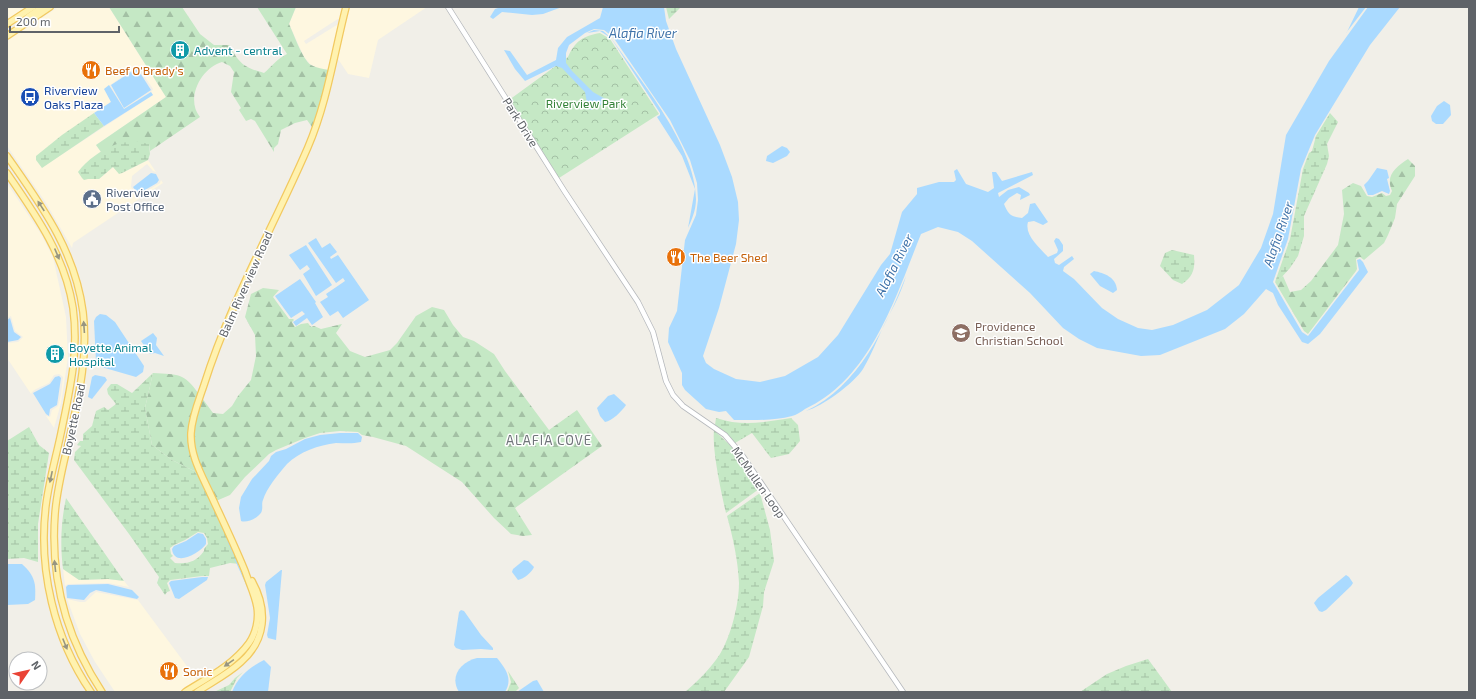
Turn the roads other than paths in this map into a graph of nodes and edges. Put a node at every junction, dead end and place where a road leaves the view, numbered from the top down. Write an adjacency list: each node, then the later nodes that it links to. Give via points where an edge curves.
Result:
1 (33, 7): 7 (main road)
2 (42, 7): 6 (main road, via 28,16)
3 (50, 7): 6 (main road)
4 (346, 7): 12 (main road, Balm Riverview Road, via 325,96 311,139 225,326 193,419 191,433 195,458)
5 (448, 7): 11 (street, Park Drive)
6 (26, 23): 8 (main road)
7 (7, 24)
8 (7, 36)
9 (7, 156): 14 (main road, Boyette Road, one-way to 9, via 82,658 68,624 58,587 54,551 57,501 85,353 81,299 72,265 58,234)
10 (7, 173): 13 (main road, Boyette Road, one-way to 13, via 54,248 72,306 75,333 74,369 46,504 45,557 58,624 74,664)
11 (594, 236): 17 (street, McMullen Loop, via 631,290 653,332 666,381 673,395 683,406 725,436 742,454)
12 (240, 560): 15 (main road, Balm Riverview Road, one-way to 15, via 257,608 254,634 234,660); 16 (main road, Balm Riverview Road, via 260,600 262,619 258,637 253,648 240,662)
13 (91, 692)
14 (102, 692)
15 (185, 692)
16 (197, 692)
17 (903, 692)

